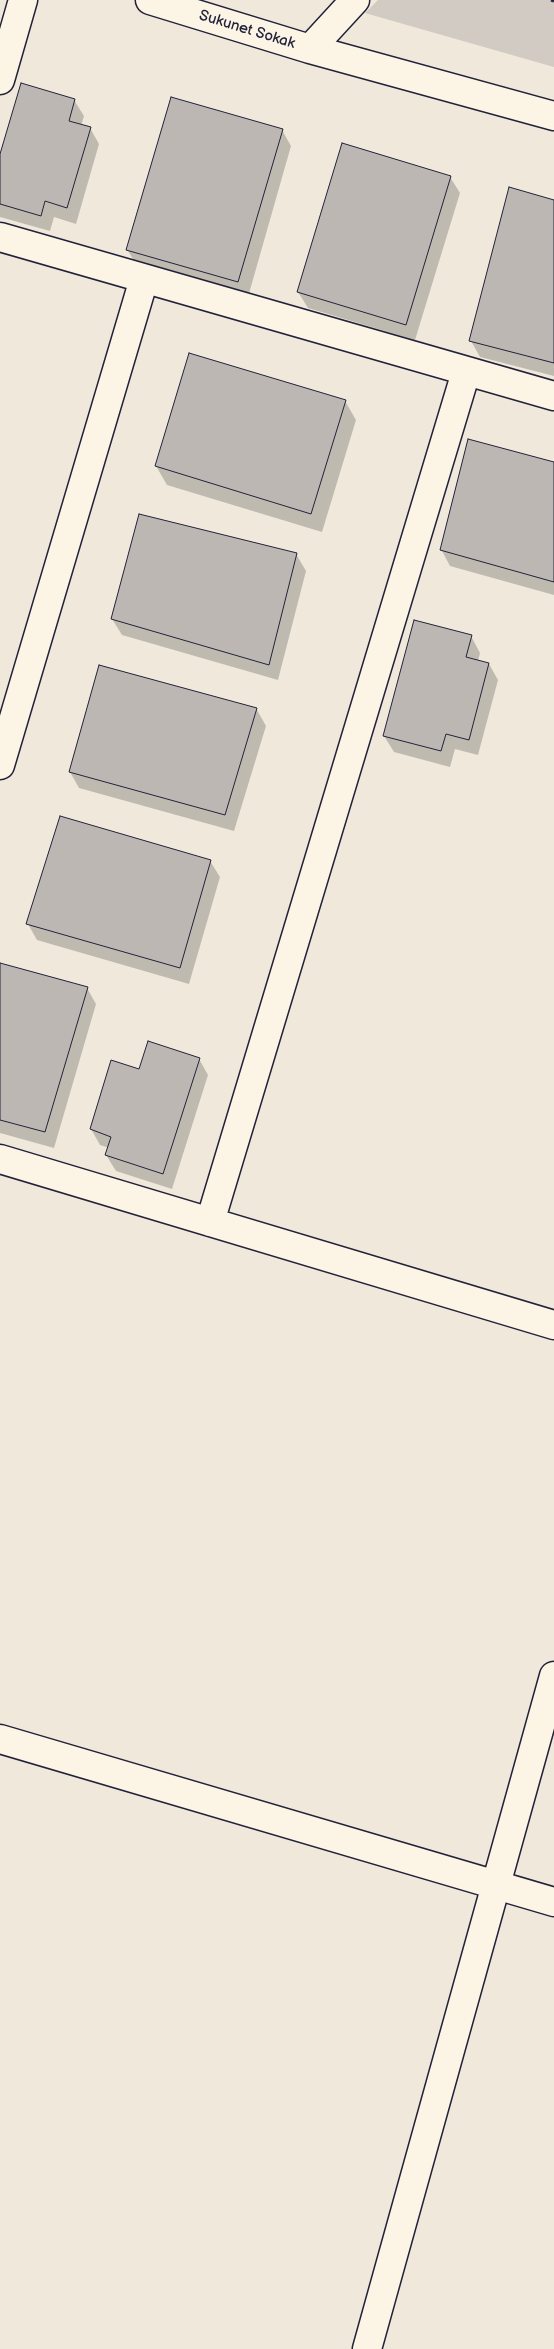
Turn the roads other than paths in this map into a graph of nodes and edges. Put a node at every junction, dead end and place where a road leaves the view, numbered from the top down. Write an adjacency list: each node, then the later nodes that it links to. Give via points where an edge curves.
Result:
1 (23, 0): 5 (street)
2 (150, 0): 4 (street, Sukunet Sokak)
3 (355, 0): 4 (street, Sukunet Sokak)
4 (310, 49): 6 (street)
5 (0, 80)
6 (554, 116)
7 (0, 237): 8 (street)
8 (144, 279): 9 (street); 11 (street)
9 (466, 372): 10 (street); 13 (street)
10 (554, 396)
11 (0, 765)
12 (0, 1159): 13 (street)
13 (210, 1222): 14 (street)
14 (554, 1325)
15 (554, 1676): 17 (street)
16 (0, 1739): 17 (street)
17 (496, 1885): 18 (street); 19 (street)
18 (554, 1902)
19 (367, 2349)

